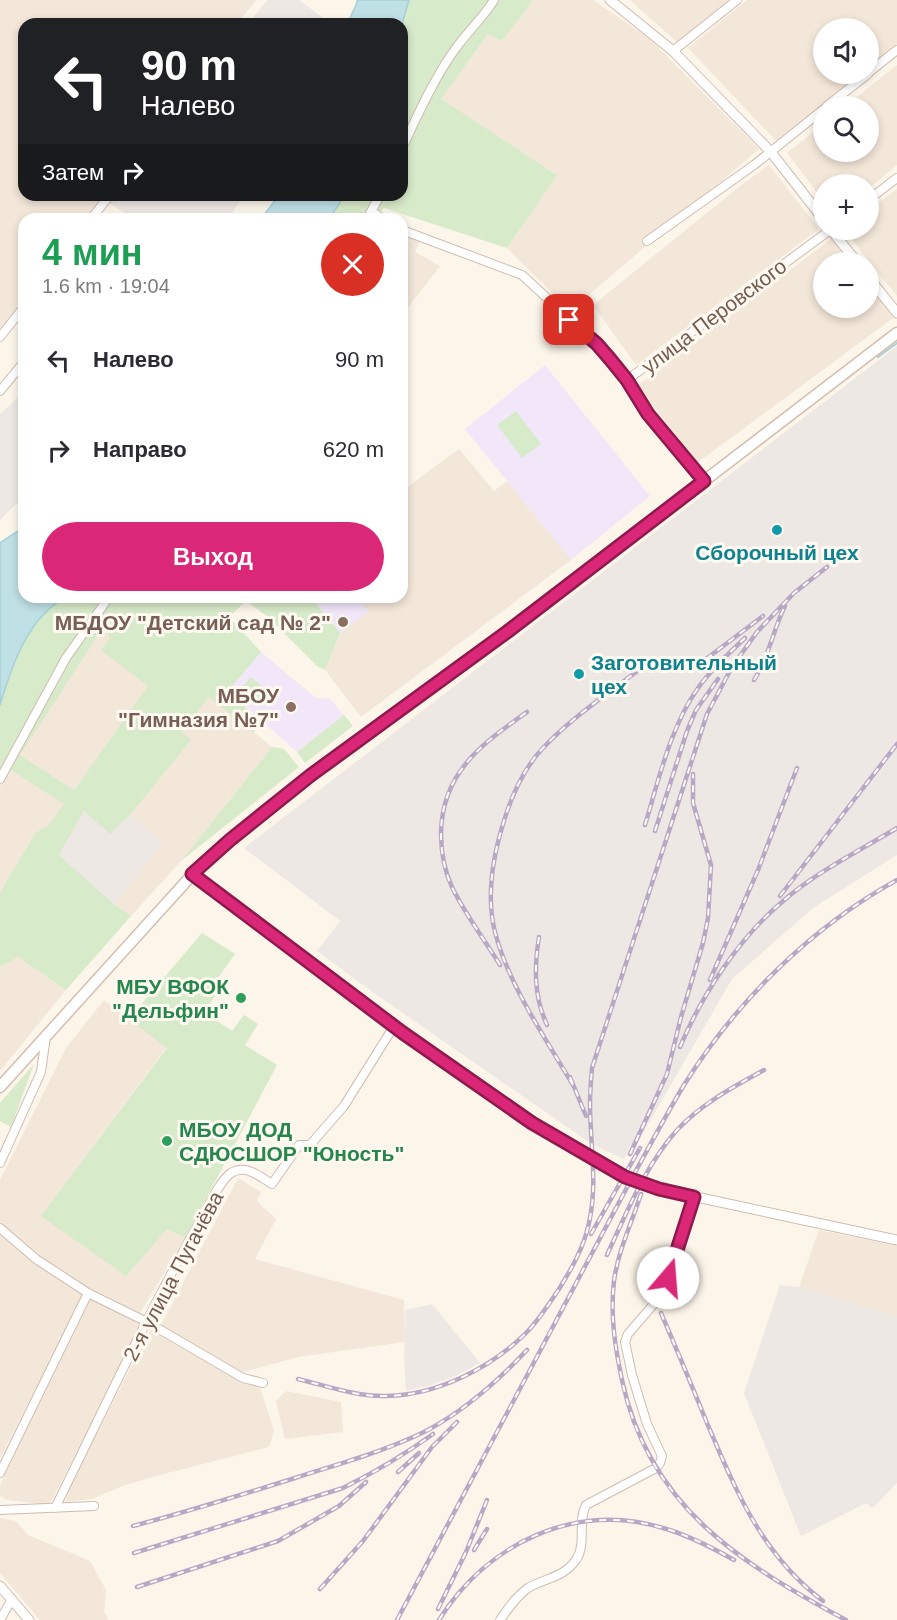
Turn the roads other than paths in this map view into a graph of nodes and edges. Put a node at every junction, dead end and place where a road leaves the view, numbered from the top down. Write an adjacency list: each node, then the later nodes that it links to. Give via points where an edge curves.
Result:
1 (494, 0): 10 (street, via 446,63)
2 (610, 0): 5 (street)
3 (737, 0): 5 (street)
4 (897, 50): 6 (street)
5 (673, 51): 11 (street)
6 (879, 64)
7 (854, 84): 8 (street)
8 (840, 96)
9 (813, 117): 11 (street)
10 (408, 136)
11 (770, 151): 15 (street); 20 (street)
12 (897, 178): 13 (street)
13 (879, 192)
14 (105, 201): 16 (street)
15 (813, 206)
16 (96, 213)
17 (408, 232): 28 (street, via 522,275 597,344)
18 (816, 240): 28 (street, улица Перовского)
19 (838, 240): 21 (street)
20 (648, 242)
21 (849, 252)
22 (879, 291): 23 (street)
23 (897, 313)
24 (18, 314): 26 (street)
25 (897, 333): 30 (main road)
26 (0, 337)
27 (18, 369): 29 (street)
28 (627, 380): 30 (street, via 648,414)
29 (0, 391)
30 (704, 481): 33 (main road, via 311,775)
31 (105, 603): 32 (street, via 66,658)
32 (0, 779)
33 (192, 874): 34 (street); 35 (main road)
34 (394, 1026): 38 (street, via 566,1145 635,1181); 42 (street, 2-я улица Пугачёва, via 344,1106 310,1145 298,1145 272,1184 254,1172 242,1169 230,1173)
35 (46, 1036): 36 (main road); 37 (street, via 41,1072)
36 (0, 1088)
37 (0, 1163)
38 (694, 1197): 40 (street); 52 (street, via 659,1298 625,1342 632,1375 662,1456 660,1463 586,1505 578,1558 557,1577 528,1588)
39 (0, 1228): 41 (street, via 36,1259)
40 (897, 1240)
41 (88, 1293): 42 (street); 44 (street)
42 (147, 1322): 43 (street, via 243,1378); 46 (street, 2-я улица Пугачёва)
43 (263, 1383)
44 (0, 1473)
45 (94, 1506): 46 (street)
46 (55, 1508): 47 (street)
47 (0, 1510)
48 (0, 1586): 49 (street)
49 (12, 1599): 50 (street); 51 (street)
50 (0, 1620)
51 (29, 1620)
52 (500, 1620)

